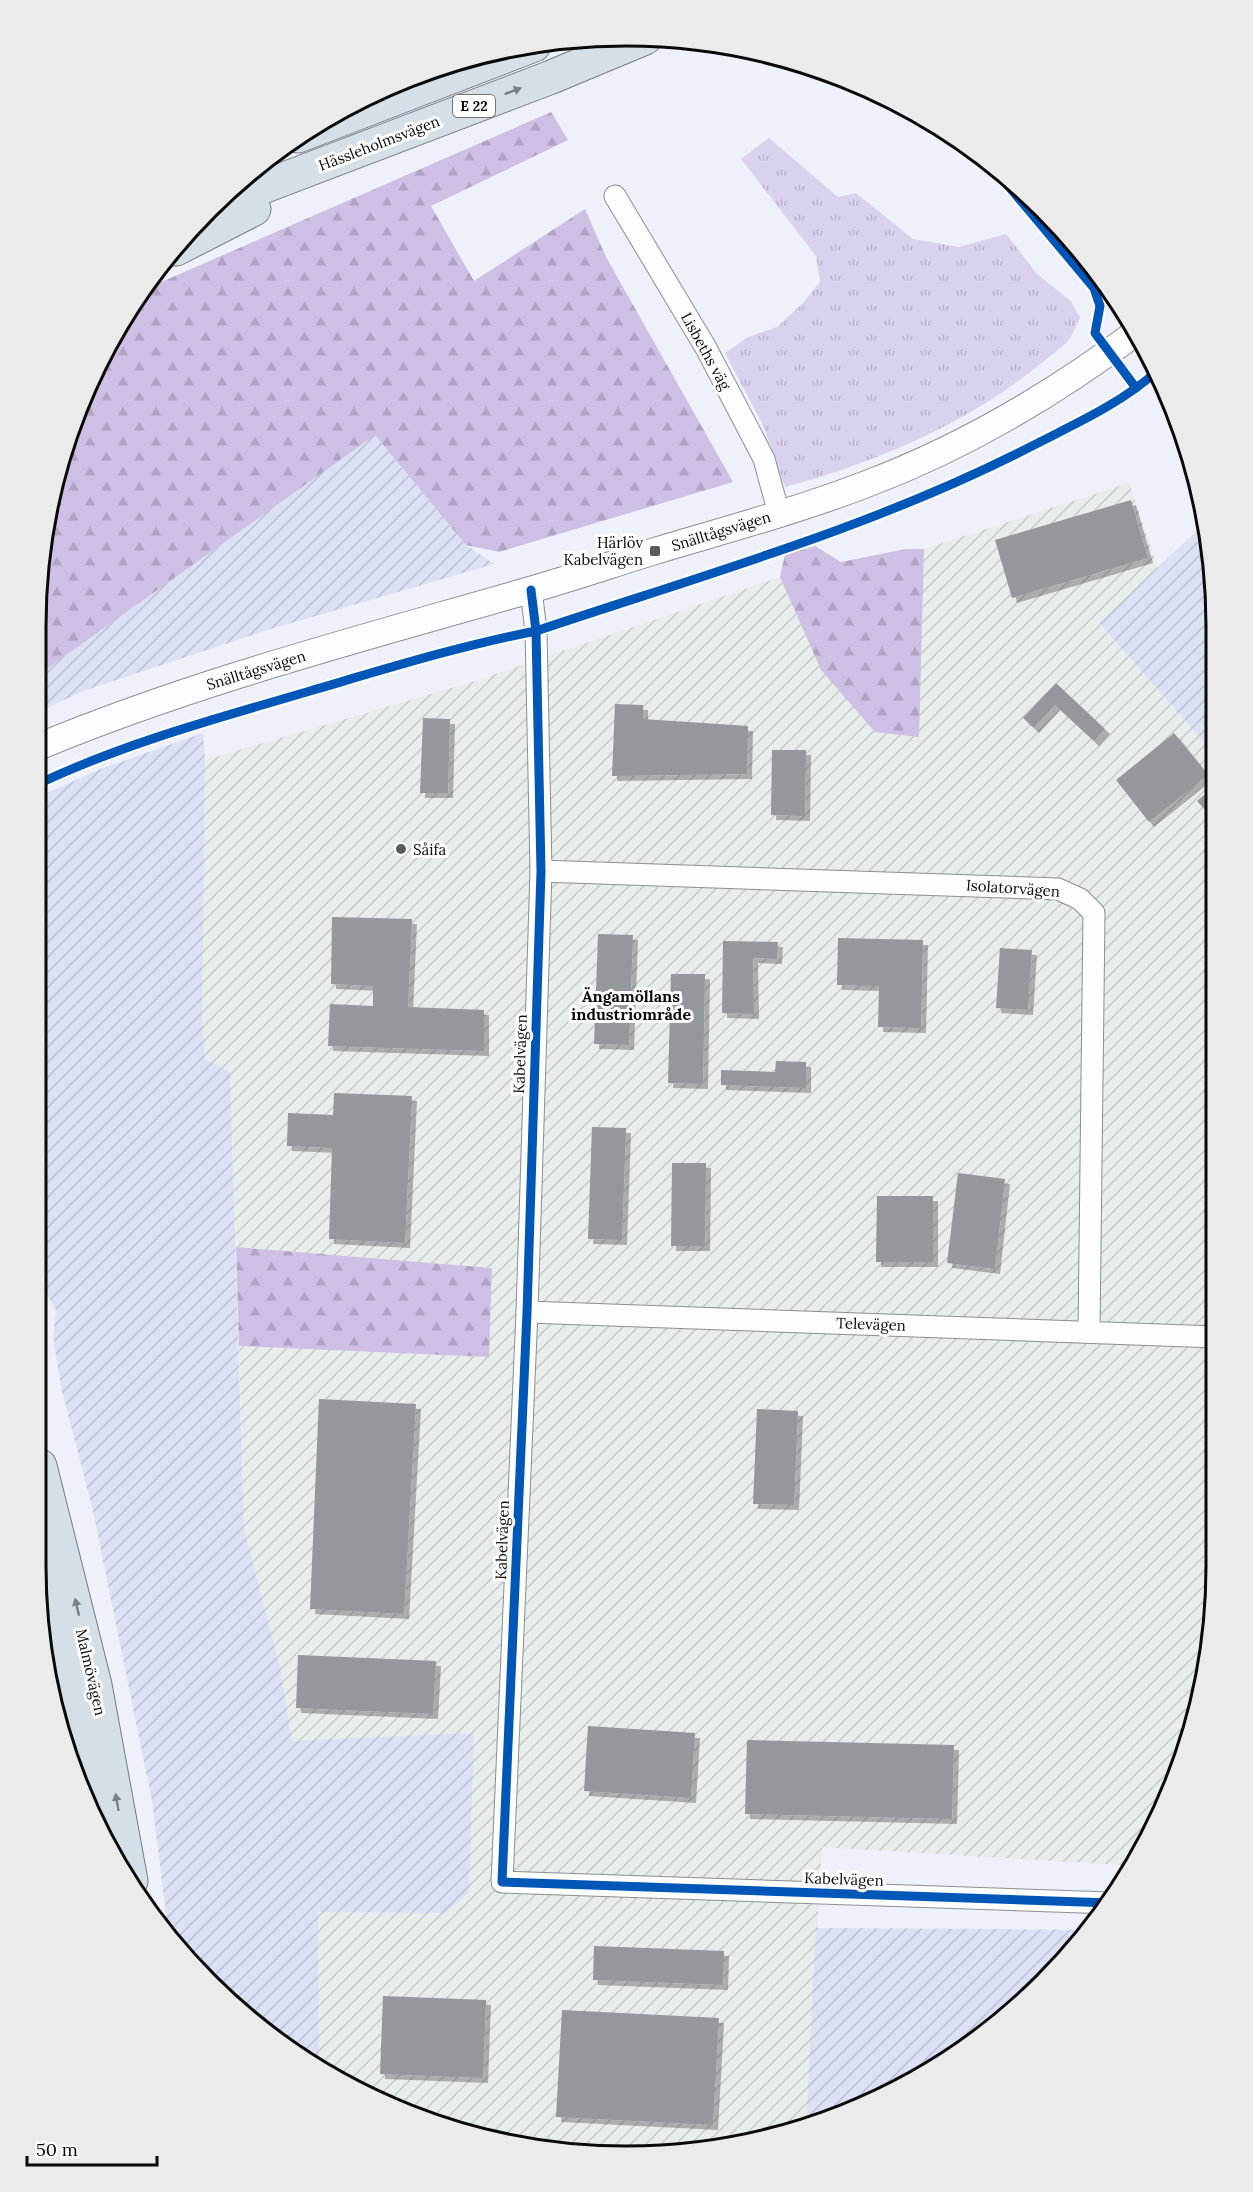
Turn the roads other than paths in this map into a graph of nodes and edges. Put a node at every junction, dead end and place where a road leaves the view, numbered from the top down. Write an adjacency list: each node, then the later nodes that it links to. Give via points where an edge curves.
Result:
1 (625, 46): 4 (highway, Hässleholmsvägen / E 22, one-way to 1)
2 (484, 64): 3 (highway, E 22)
3 (356, 114)
4 (400, 135): 6 (highway, Hässleholmsvägen); 7 (highway, E 22)
5 (615, 196): 9 (street, Lisbeths väg, via 706,348 764,459)
6 (236, 197)
7 (194, 240)
8 (1129, 337): 9 (street, Snälltågsvägen, via 1050,392 968,439 866,484)
9 (779, 514): 10 (street, Snälltågsvägen)
10 (531, 590): 11 (street, Snälltågsvägen, via 396,626 209,684); 12 (street, Kabelvägen, via 536,631)
11 (46, 744)
12 (541, 871): 13 (street, Kabelvägen); 14 (street, Isolatorvägen, via 1058,889 1080,899 1094,913)
13 (526, 1312): 14 (street, Televägen); 20 (street, Kabelvägen, via 502,1882)
14 (1089, 1332): 15 (street, Televägen)
15 (1206, 1337)
16 (46, 1490): 19 (highway, Malmövägen, one-way to 16, via 95,1684)
17 (47, 1591): 18 (highway, Malmövägen)
18 (87, 1776)
19 (126, 1858)
20 (1099, 1903)

